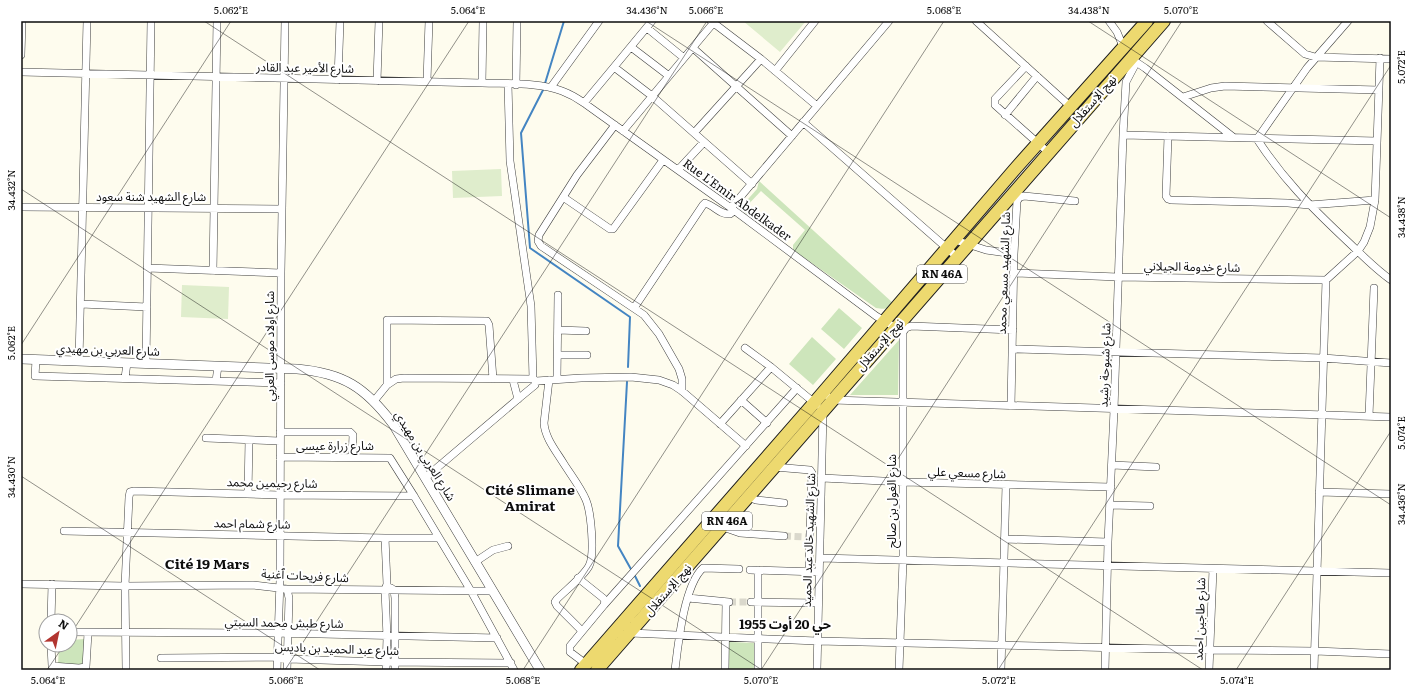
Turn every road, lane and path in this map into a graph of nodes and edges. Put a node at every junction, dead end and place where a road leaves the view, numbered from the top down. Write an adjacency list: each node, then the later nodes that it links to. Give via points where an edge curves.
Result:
1 (22, 21): 25 (street)
2 (87, 21): 36 (street)
3 (152, 21): 37 (street)
4 (217, 21): 38 (street)
5 (285, 21): 41 (street, شارع اولاد موسى العربي)
6 (340, 21): 42 (street)
7 (379, 21): 43 (street)
8 (428, 21): 44 (street)
9 (483, 21): 45 (street)
10 (517, 21): 47 (street)
11 (600, 21): 49 (street)
12 (652, 21): 22 (street)
13 (815, 21): 34 (street)
14 (890, 21): 55 (street)
15 (976, 21): 32 (street)
16 (1109, 21): 26 (street)
17 (1147, 21): 26 (main road, نهج الإستقلال / RN 46A)
18 (1164, 21): 26 (main road, نهج الإستقلال / RN 46A)
19 (1267, 21): 27 (street, via 1305,54)
20 (1348, 21): 27 (street)
21 (713, 22): 24 (street); 30 (street)
22 (647, 28): 23 (street); 28 (street)
23 (631, 47): 33 (street); 39 (street)
24 (693, 48): 28 (street); 48 (street)
25 (21, 55)
26 (1130, 56): 53 (street); 56 (main road, نهج الإستقلال / RN 46A); 62 (street, شارع شبوحة رشيد); 70 (main road, نهج الإستقلال / RN 46A)
27 (1315, 57): 29 (street); 50 (street)
28 (684, 58): 39 (street)
29 (1380, 58): 31 (street); 51 (street)
30 (761, 59): 34 (street); 48 (street)
31 (1391, 59)
32 (1026, 66): 40 (street); 57 (street, via 995,100 995,105)
33 (614, 68): 52 (street); 54 (street)
34 (775, 71): 55 (street)
35 (21, 72): 36 (street, شارع الأمير عبد القادر)
36 (86, 74): 37 (street, شارع الأمير عبد القادر); 79 (street)
37 (151, 74): 38 (street, شارع الأمير عبد القادر); 80 (street)
38 (217, 76): 41 (street, شارع الأمير عبد القادر); 81 (street)
39 (669, 76): 52 (street)
40 (1037, 76): 56 (street); 57 (street)
41 (283, 79): 42 (street, شارع الأمير عبد القادر); 82 (street, شارع اولاد موسى العربي)
42 (338, 80): 43 (street, شارع الأمير عبد القادر)
43 (377, 81): 44 (street, شارع الأمير عبد القادر)
44 (428, 81): 45 (street, شارع الأمير عبد القادر)
45 (482, 83): 46 (street, شارع الأمير عبد القادر)
46 (508, 84): 47 (street, شارع الأمير عبد القادر); 127 (street, via 510,161 531,306)
47 (516, 85): 49 (street, شارع الأمير عبد القادر)
48 (736, 86): 61 (street); 63 (street)
49 (546, 87): 54 (street, شارع الأمير عبد القادر, via 572,95)
50 (1292, 87): 51 (street); 53 (street, via 1225,86); 66 (street)
51 (1379, 90): 67 (street)
52 (652, 96): 60 (street); 61 (street)
53 (1183, 98): 65 (street)
54 (584, 103): 59 (street, Rue L'Emir Abdelkader)
55 (817, 106): 58 (street)
56 (1071, 107): 69 (main road, نهج الإستقلال / RN 46A)
57 (1005, 114): 69 (street)
58 (804, 122): 63 (street); 86 (street)
59 (615, 125): 60 (street, Rue L'Emir Abdelkader); 74 (street)
60 (623, 131): 71 (street, Rue L'Emir Abdelkader)
61 (694, 133): 68 (street)
62 (1123, 135): 64 (street); 94 (street, شارع شبوحة رشيد)
63 (792, 136): 73 (street)
64 (1168, 136): 65 (street); 77 (street, via 1168,199)
65 (1233, 137): 66 (street)
66 (1257, 139): 67 (street); 77 (street)
67 (1377, 141): 75 (street)
68 (704, 142): 72 (street); 73 (street)
69 (1038, 144): 70 (street); 84 (main road, نهج الإستقلال / RN 46A)
70 (1049, 153): 85 (main road, نهج الإستقلال / RN 46A)
71 (663, 160): 72 (street, Rue L'Emir Abdelkader); 74 (street, via 613,229)
72 (678, 170): 83 (street, Rue L'Emir Abdelkader)
73 (752, 184): 83 (street)
74 (562, 197): 101 (street, via 539,235 538,241 541,246)
75 (1375, 200): 77 (street); 87 (street, via 1370,227)
76 (1075, 201): 88 (street, شارع الشهيد مسعي محمد, via 1020,197 1017,201)
77 (1309, 206): 87 (street)
78 (21, 207): 79 (street, شارع الشهيد شنة سعود)
79 (84, 208): 80 (street, شارع الشهيد شنة سعود); 99 (street)
80 (148, 208): 81 (street, شارع الشهيد شنة سعود); 90 (street)
81 (214, 209): 82 (street, شارع الشهيد شنة سعود); 91 (street)
82 (282, 209): 92 (street, شارع اولاد موسى العربي)
83 (733, 209): 101 (street, via 730,214 723,214 706,203 703,205); 102 (street, Rue L'Emir Abdelkader)
84 (955, 240): 85 (street); 86 (main road, نهج الإستقلال / RN 46A)
85 (968, 245): 88 (street); 89 (main road, نهج الإستقلال / RN 46A)
86 (946, 249): 89 (street); 102 (main road, نهج الإستقلال / RN 46A)
87 (1358, 251): 95 (street); 96 (street)
88 (1014, 254): 93 (street, شارع الشهيد مسعي محمد)
89 (957, 257): 104 (main road, نهج الإستقلال / RN 46A)
90 (147, 268): 91 (street); 100 (street)
91 (213, 271): 92 (street)
92 (281, 273): 122 (street, شارع اولاد موسى العربي)
93 (1013, 273): 94 (street, شارع خدومة الجيلاني); 105 (street, شارع الشهيد مسعي محمد)
94 (1118, 277): 95 (street, شارع خدومة الجيلاني); 109 (street, شارع شبوحة رشيد)
95 (1326, 280): 112 (street)
96 (1391, 280)
97 (1374, 288): 117 (street)
98 (558, 296): 103 (street)
99 (81, 304): 100 (street); 115 (street)
100 (147, 307): 118 (street)
101 (634, 308): 133 (street, via 644,315 679,369)
102 (880, 318): 104 (street); 134 (main road, نهج الإستقلال / RN 46A)
103 (558, 330): 106 (street); 110 (street)
104 (899, 330): 105 (street, via 911,326); 134 (main road, نهج الإستقلال / RN 46A); 138 (street, شارع الغول بن صالح)
105 (1013, 330): 108 (street, شارع الشهيد مسعي محمد)
106 (586, 331)
107 (745, 348): 121 (street)
108 (1013, 349): 109 (street); 140 (street, شارع الشهيد مسعي محمد)
109 (1116, 352): 112 (street); 141 (street, شارع شبوحة رشيد)
110 (558, 355): 111 (street); 125 (street)
111 (587, 355)
112 (1323, 358): 117 (street); 142 (street)
113 (21, 359): 114 (street, شارع العربي بن مهيدي)
114 (36, 360): 115 (street, شارع العربي بن مهيدي); 123 (street, via 35,376)
115 (79, 361): 116 (street, شارع العربي بن مهيدي)
116 (127, 362): 118 (street, شارع العربي بن مهيدي); 123 (street)
117 (1371, 362): 119 (street); 143 (street)
118 (146, 363): 120 (street, شارع العربي بن مهيدي)
119 (1391, 363)
120 (218, 366): 122 (street, شارع العربي بن مهيدي); 129 (street)
121 (771, 367): 132 (street); 136 (street)
122 (281, 368): 130 (street, شارع اولاد موسى العربي); 137 (street, شارع العربي بن مهيدي, via 317,371 337,377 352,384)
123 (125, 378): 129 (street)
124 (493, 379): 126 (street); 131 (street, via 404,378 396,379); 131 (street, via 490,324 487,321 387,320)
125 (557, 379): 128 (street); 133 (street, via 643,378 659,380)
126 (513, 380): 127 (street); 135 (street)
127 (534, 380): 128 (street); 135 (street, via 535,385)
128 (549, 380): 194 (street, via 544,429 586,500 589,511 592,552 590,564)
129 (216, 381): 130 (street)
130 (281, 383): 147 (street, شارع اولاد موسى العربي)
131 (387, 385): 137 (street)
132 (797, 388): 139 (street); 145 (street)
133 (682, 391): 146 (street)
134 (828, 396): 138 (street); 139 (main road, نهج الإستقلال / RN 46A)
135 (518, 399): 157 (street)
136 (741, 400): 145 (street); 146 (street)
137 (374, 401): 157 (street, شارع العربي بن مهيدي, via 393,424)
138 (904, 403): 140 (street); 159 (street, شارع الغول بن صالح)
139 (819, 406): 155 (main road, نهج الإستقلال / RN 46A); 158 (street, شارع الشهيد خالد عبد الحميد); 235 (main road, نهج الإستقلال / RN 46A)
140 (1011, 406): 141 (street)
141 (1114, 410): 142 (street); 154 (street, شارع شبوحة رشيد)
142 (1322, 415): 143 (street); 162 (street)
143 (1369, 416): 144 (street)
144 (1391, 417)
145 (767, 423): 151 (street)
146 (720, 424): 151 (street)
147 (280, 432): 150 (street, شارع اولاد موسى العربي); 153 (street, via 352,433)
148 (206, 438): 149 (street)
149 (249, 440): 150 (street); 163 (street)
150 (280, 440): 152 (street, شارع اولاد موسى العربي)
151 (746, 446): 206 (street)
152 (280, 457): 153 (street, شارع زرارة عيسى); 165 (street, شارع اولاد موسى العربي)
153 (352, 457): 166 (street, شارع زرارة عيسى, via 390,458)
154 (1112, 465): 156 (street); 161 (street, شارع شبوحة رشيد)
155 (774, 467): 167 (main road, نهج الإستقلال / RN 46A); 185 (street, via 812,472)
156 (1156, 467)
157 (425, 478): 183 (street, شارع العربي بن مهيدي)
158 (822, 478): 159 (street, شارع مسعي علي); 181 (street, شارع الشهيد خالد عبد الحميد)
159 (903, 482): 160 (street, شارع مسعي علي); 182 (street, شارع الغول بن صالح)
160 (1006, 485): 161 (street, شارع مسعي علي); 178 (street)
161 (1111, 487): 169 (street, شارع شبوحة رشيد)
162 (1319, 492): 164 (street); 192 (street)
163 (248, 494): 165 (street, شارع رحيمين محمد); 173 (street, شارع رحيمين محمد, via 130,492)
164 (1391, 494)
165 (280, 495): 166 (street, شارع رحيمين محمد); 174 (street, شارع اولاد موسى العربي)
166 (414, 496): 177 (street)
167 (748, 497): 168 (street); 171 (main road, نهج الإستقلال / RN 46A)
168 (784, 503)
169 (1110, 505): 170 (street); 179 (street, شارع شبوحة رشيد)
170 (1150, 506)
171 (723, 527): 175 (street, via 740,533); 210 (main road, نهج الإستقلال / RN 46A)
172 (64, 531): 173 (street, شارع شمام احمد)
173 (128, 532): 174 (street, شارع شمام احمد); 197 (street)
174 (280, 536): 176 (street, شارع شمام احمد); 199 (street, شارع اولاد موسى العربي)
175 (784, 536)
176 (386, 538): 177 (street, شارع شمام احمد); 198 (street)
177 (439, 538): 201 (street)
178 (1004, 539): 179 (street); 184 (street)
179 (1108, 542): 186 (street, شارع شبوحة رشيد)
180 (508, 546): 183 (street, via 493,550)
181 (820, 558): 182 (street); 191 (street, شارع الشهيد خالد عبد الحميد)
182 (903, 560): 184 (street); 222 (street, شارع الغول بن صالح)
183 (475, 562): 202 (street, شارع العربي بن مهيدي)
184 (1004, 564): 186 (street); 223 (street)
185 (809, 565)
186 (1108, 566): 188 (street); 224 (street, شارع شبوحة رشيد)
187 (739, 569): 203 (street, via 703,568 695,578)
188 (1213, 569): 192 (street); 225 (street, شارع طاجين احمد)
189 (750, 570): 190 (street)
190 (758, 570): 191 (street); 204 (street)
191 (819, 572): 205 (street, شارع الشهيد خالد عبد الحميد)
192 (1317, 572): 193 (street); 226 (street)
193 (1391, 573)
194 (578, 578): 206 (street, via 603,598); 208 (street, via 555,602)
195 (21, 584): 196 (street, شارع فريحات ٱغنية)
196 (52, 584): 197 (street, شارع فريحات ٱغنية); 207 (street)
197 (125, 586): 199 (street, شارع فريحات ٱغنية, via 254,585); 212 (street)
198 (386, 587): 199 (street, شارع فريحات ٱغنية); 200 (street, شارع فريحات ٱغنية); 216 (street)
199 (284, 589): 213 (street, شارع اولاد موسى العربي); 214 (street, شارع اولاد موسى العربي, via 289,598)
200 (394, 590): 201 (street, شارع فريحات ٱغنية); 217 (street)
201 (471, 591): 202 (street, شارع فريحات ٱغنية); 219 (street)
202 (492, 591): 240 (street, شارع العربي بن مهيدي)
203 (688, 598): 215 (street); 218 (street, via 728,602)
204 (754, 602): 205 (street); 220 (street)
205 (818, 603): 221 (street, شارع الشهيد خالد عبد الحميد)
206 (604, 605): 208 (street)
207 (51, 613)
208 (582, 631): 235 (street, via 569,649)
209 (78, 632): 211 (street, شارع طبش محمد السبتي)
210 (630, 632): 215 (street); 241 (main road, نهج الإستقلال / RN 46A)
211 (88, 633): 212 (street, شارع طبش محمد السبتي); 236 (street, via 87,666)
212 (126, 633): 213 (street, شارع طبش محمد السبتي); 237 (street)
213 (277, 633): 214 (street, شارع طبش محمد السبتي); 229 (street, شارع اولاد موسى العربي)
214 (289, 634): 216 (street, شارع طبش محمد السبتي); 231 (street, شارع اولاد موسى العربي)
215 (679, 635): 218 (street); 242 (street)
216 (387, 637): 217 (street, شارع طبش محمد السبتي); 232 (street)
217 (395, 637): 219 (street, شارع طبش محمد السبتي); 233 (street)
218 (725, 637): 220 (street); 243 (street)
219 (498, 638): 234 (street)
220 (758, 638): 221 (street); 244 (street)
221 (817, 641): 222 (street); 245 (street, شارع الشهيد خالد عبد الحميد)
222 (899, 643): 223 (street); 246 (street, شارع الغول بن صالح)
223 (1002, 646): 224 (street); 247 (street)
224 (1106, 648): 225 (street); 248 (street, شارع شبوحة رشيد)
225 (1210, 650): 226 (street); 249 (street, شارع طاجين احمد)
226 (1314, 651): 228 (street); 250 (street)
227 (51, 653): 236 (street, via 52,666)
228 (1391, 654)
229 (277, 657): 230 (street, شارع عبد الحميد بن باديس); 231 (street, شارع عبد الحميد بن باديس); 238 (street, شارع اولاد موسى العربي)
230 (161, 658)
231 (288, 659): 232 (street, شارع عبد الحميد بن باديس); 239 (street, شارع اولاد موسى العربي)
232 (386, 666): 233 (street, شارع عبد الحميد بن باديس)
233 (395, 666): 234 (street, شارع عبد الحميد بن باديس)
234 (512, 666)
235 (583, 667)
236 (79, 669)
237 (126, 670)
238 (277, 670)
239 (287, 670)
240 (540, 670)
241 (597, 670)
242 (675, 670)
243 (725, 670)
244 (758, 670)
245 (817, 670)
246 (899, 670)
247 (1001, 670)
248 (1105, 670)
249 (1210, 670)
250 (1314, 670)

